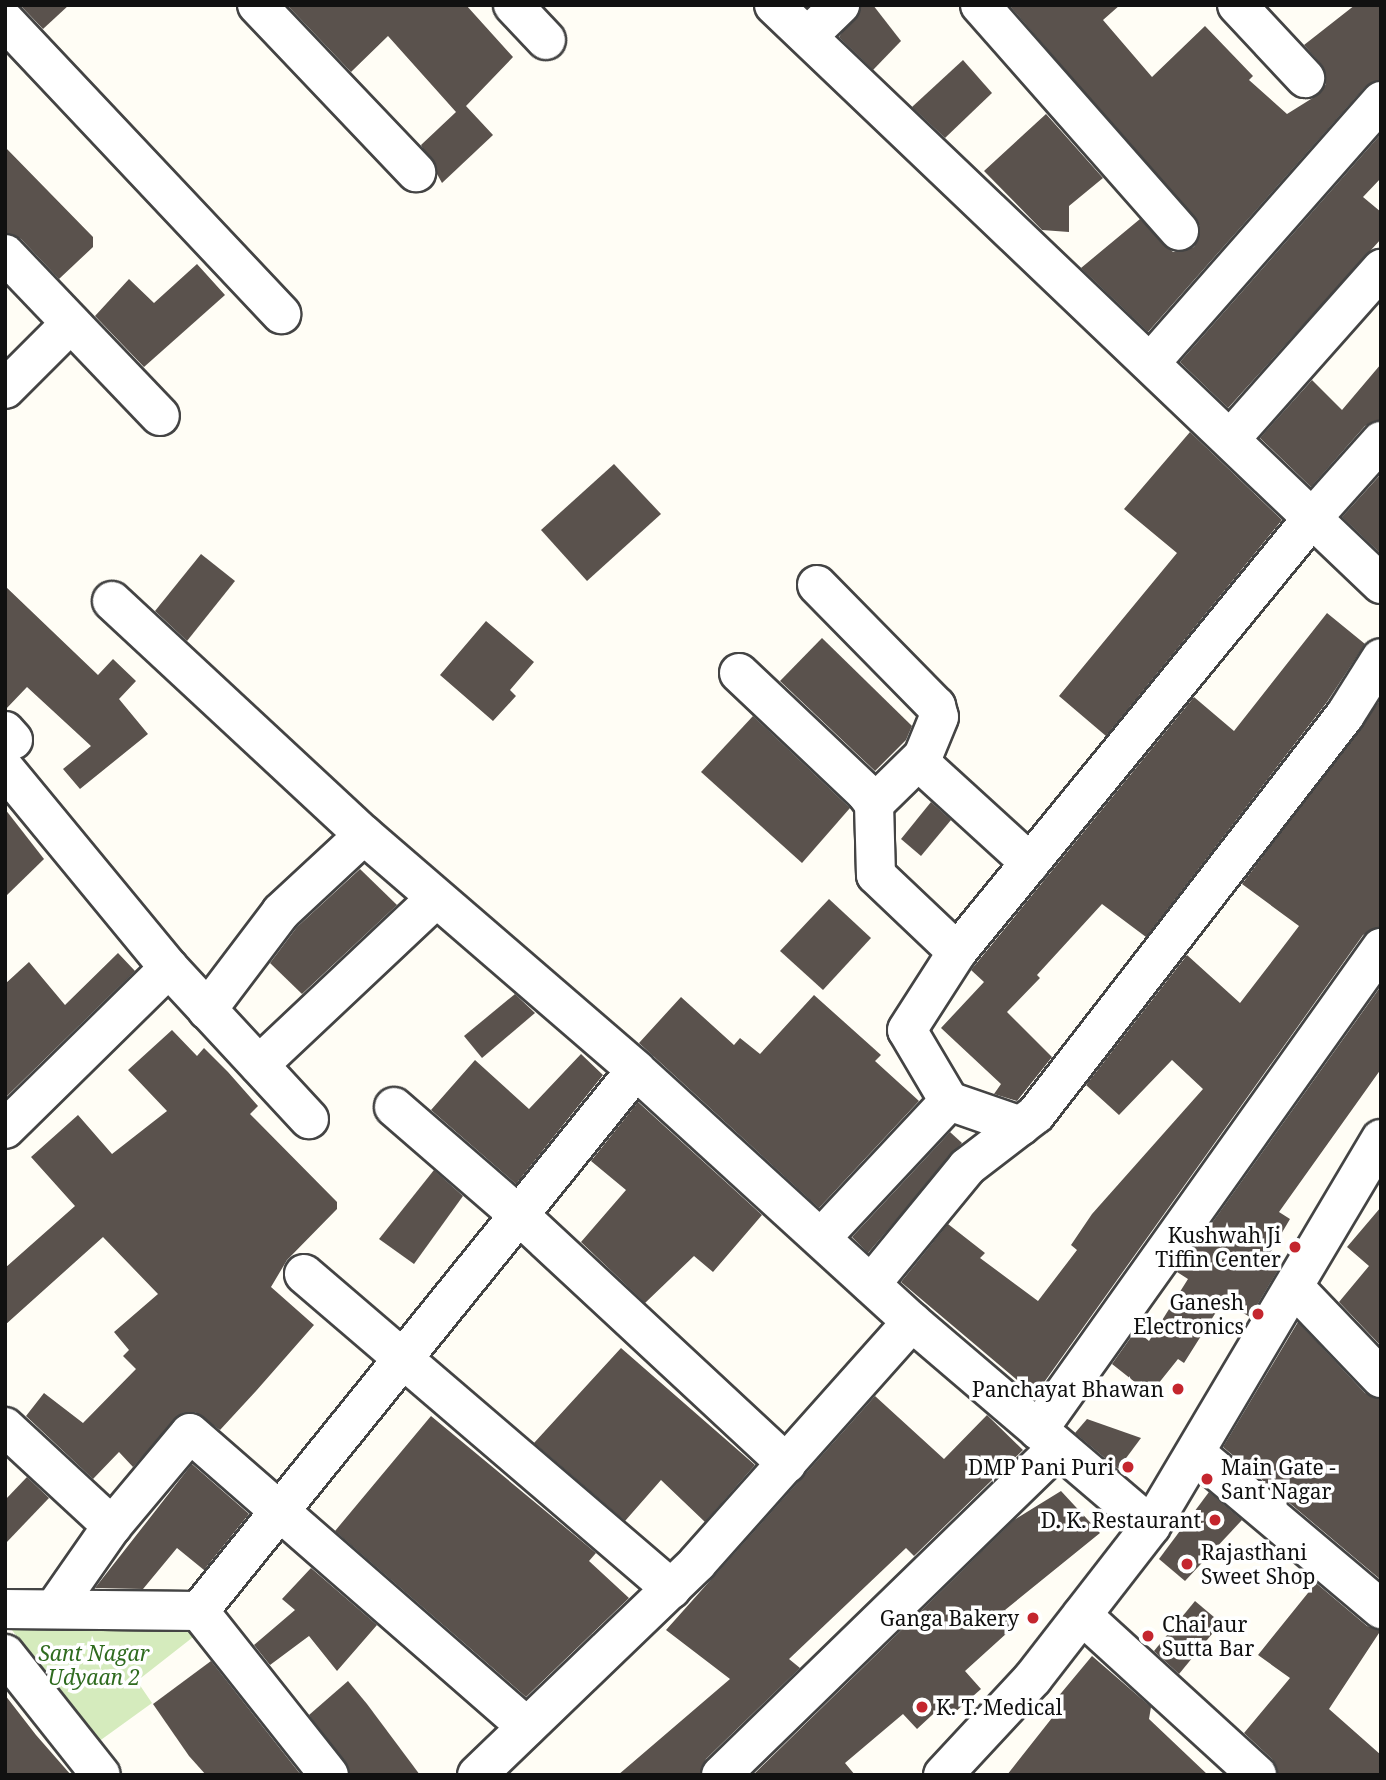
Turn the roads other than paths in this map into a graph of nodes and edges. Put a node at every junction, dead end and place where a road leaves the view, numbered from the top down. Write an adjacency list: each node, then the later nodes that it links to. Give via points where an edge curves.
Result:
1 (257, 5): 12 (street)
2 (513, 5): 9 (street)
3 (774, 5): 8 (street)
4 (840, 5): 8 (street)
5 (980, 5): 13 (street)
6 (1237, 5): 10 (street)
7 (5, 21): 16 (street)
8 (810, 34): 18 (street)
9 (546, 40)
10 (1305, 78)
11 (1381, 101): 18 (street)
12 (416, 172)
13 (1179, 231)
14 (5, 254): 17 (street)
15 (1381, 269): 21 (street)
16 (281, 314)
17 (71, 323): 19 (street); 20 (street)
18 (1151, 362): 21 (street)
19 (5, 389)
20 (160, 416)
21 (1232, 437): 23 (street)
22 (1381, 441): 23 (street)
23 (1313, 517): 24 (street); 33 (street)
24 (1381, 584)
25 (817, 585): 30 (street, via 936,706 937,727)
26 (112, 601): 32 (street)
27 (1381, 658): 44 (street, via 1337,726)
28 (739, 673): 31 (street)
29 (8, 747): 37 (street)
30 (923, 756): 31 (street); 33 (street, via 926,768)
31 (874, 804): 36 (street, via 876,875)
32 (364, 835): 34 (street); 38 (street, via 281,912)
33 (1030, 863): 36 (street)
34 (436, 898): 39 (street); 40 (street)
35 (1381, 948): 56 (street)
36 (957, 952): 41 (street, via 907,1030)
37 (169, 968): 38 (street); 45 (street)
38 (207, 1010): 39 (street)
39 (259, 1065): 43 (street)
40 (636, 1070): 47 (street); 48 (street)
41 (949, 1101): 44 (street); 48 (street)
42 (394, 1107): 47 (street)
43 (309, 1119)
44 (1021, 1126): 50 (street, via 967,1167)
45 (5, 1129)
46 (1381, 1139): 51 (street)
47 (520, 1216): 53 (street); 58 (street)
48 (821, 1238): 50 (street)
49 (304, 1274): 53 (street)
50 (870, 1284): 52 (street)
51 (1294, 1287): 54 (street); 57 (street)
52 (912, 1322): 56 (street); 58 (street)
53 (401, 1362): 59 (street); 62 (street)
54 (1381, 1378)
55 (5, 1427): 60 (street)
56 (1047, 1439): 61 (street); 74 (street)
57 (1197, 1454): 61 (street); 65 (street)
58 (787, 1464): 62 (street)
59 (285, 1511): 60 (street, via 190,1433); 66 (street); 69 (street)
60 (112, 1526): 64 (street)
61 (1151, 1526): 67 (street)
62 (671, 1589): 69 (street)
63 (5, 1609): 64 (street)
64 (54, 1609): 66 (street)
65 (1381, 1609)
66 (199, 1611): 72 (street)
67 (1082, 1615): 70 (street); 75 (street, via 1033,1678)
68 (5, 1654): 71 (street)
69 (527, 1727): 73 (street)
70 (1246, 1771)
71 (101, 1775)
72 (329, 1775)
73 (477, 1775)
74 (721, 1775)
75 (943, 1775)

